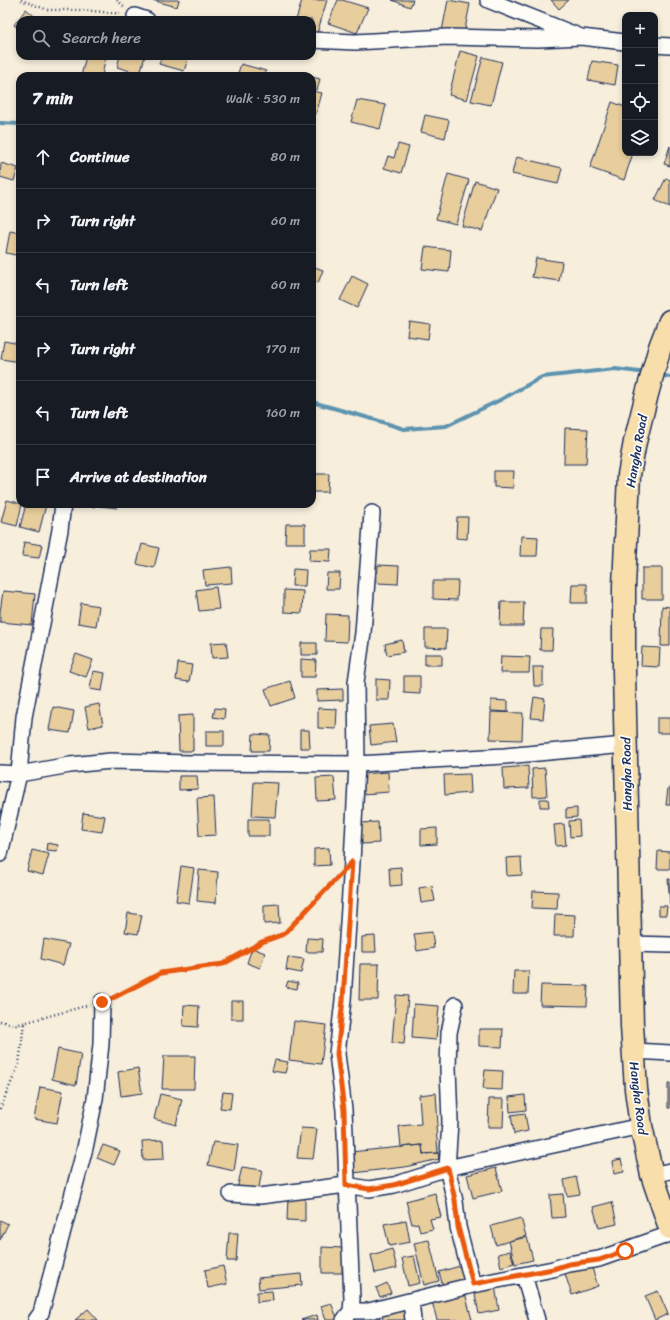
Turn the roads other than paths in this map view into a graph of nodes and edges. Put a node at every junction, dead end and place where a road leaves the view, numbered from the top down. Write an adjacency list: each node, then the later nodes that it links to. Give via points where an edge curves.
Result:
1 (488, 0): 2 (street)
2 (504, 3): 3 (street)
3 (581, 37): 4 (street, via 447,37 355,42); 5 (street)
4 (316, 40)
5 (622, 42)
6 (658, 45): 7 (street)
7 (670, 46)
8 (670, 321): 11 (highway, Hangha Road, via 647,394 629,475 624,586)
9 (63, 508): 14 (street, via 24,717)
10 (372, 513): 12 (street, via 363,633 356,682)
11 (625, 744): 12 (street, via 505,756); 16 (highway, Hangha Road)
12 (357, 764): 14 (street, via 111,760); 25 (street, via 343,1000 337,1054 344,1110)
13 (0, 773): 14 (street)
14 (20, 774): 15 (street)
15 (0, 854)
16 (630, 944): 17 (street); 20 (highway, Hangha Road)
17 (670, 945)
18 (102, 1002): 33 (street, via 101,1044 95,1099 85,1148 41,1313)
19 (455, 1005): 23 (street, via 449,1040)
20 (634, 1052): 21 (street); 22 (highway, Hangha Road)
21 (670, 1053)
22 (641, 1126): 23 (street); 24 (highway, Hangha Road)
23 (448, 1168): 25 (street, via 394,1185 369,1189); 30 (street, via 458,1227)
24 (661, 1173): 27 (highway, Hangha Road)
25 (346, 1185): 26 (street, via 260,1196); 32 (street)
26 (231, 1194)
27 (670, 1228)
28 (670, 1234): 29 (street, via 599,1260)
29 (524, 1275): 30 (street); 35 (street)
30 (473, 1284): 31 (street)
31 (411, 1301): 32 (street); 34 (street)
32 (348, 1316)
33 (36, 1320)
34 (413, 1320)
35 (537, 1320)

